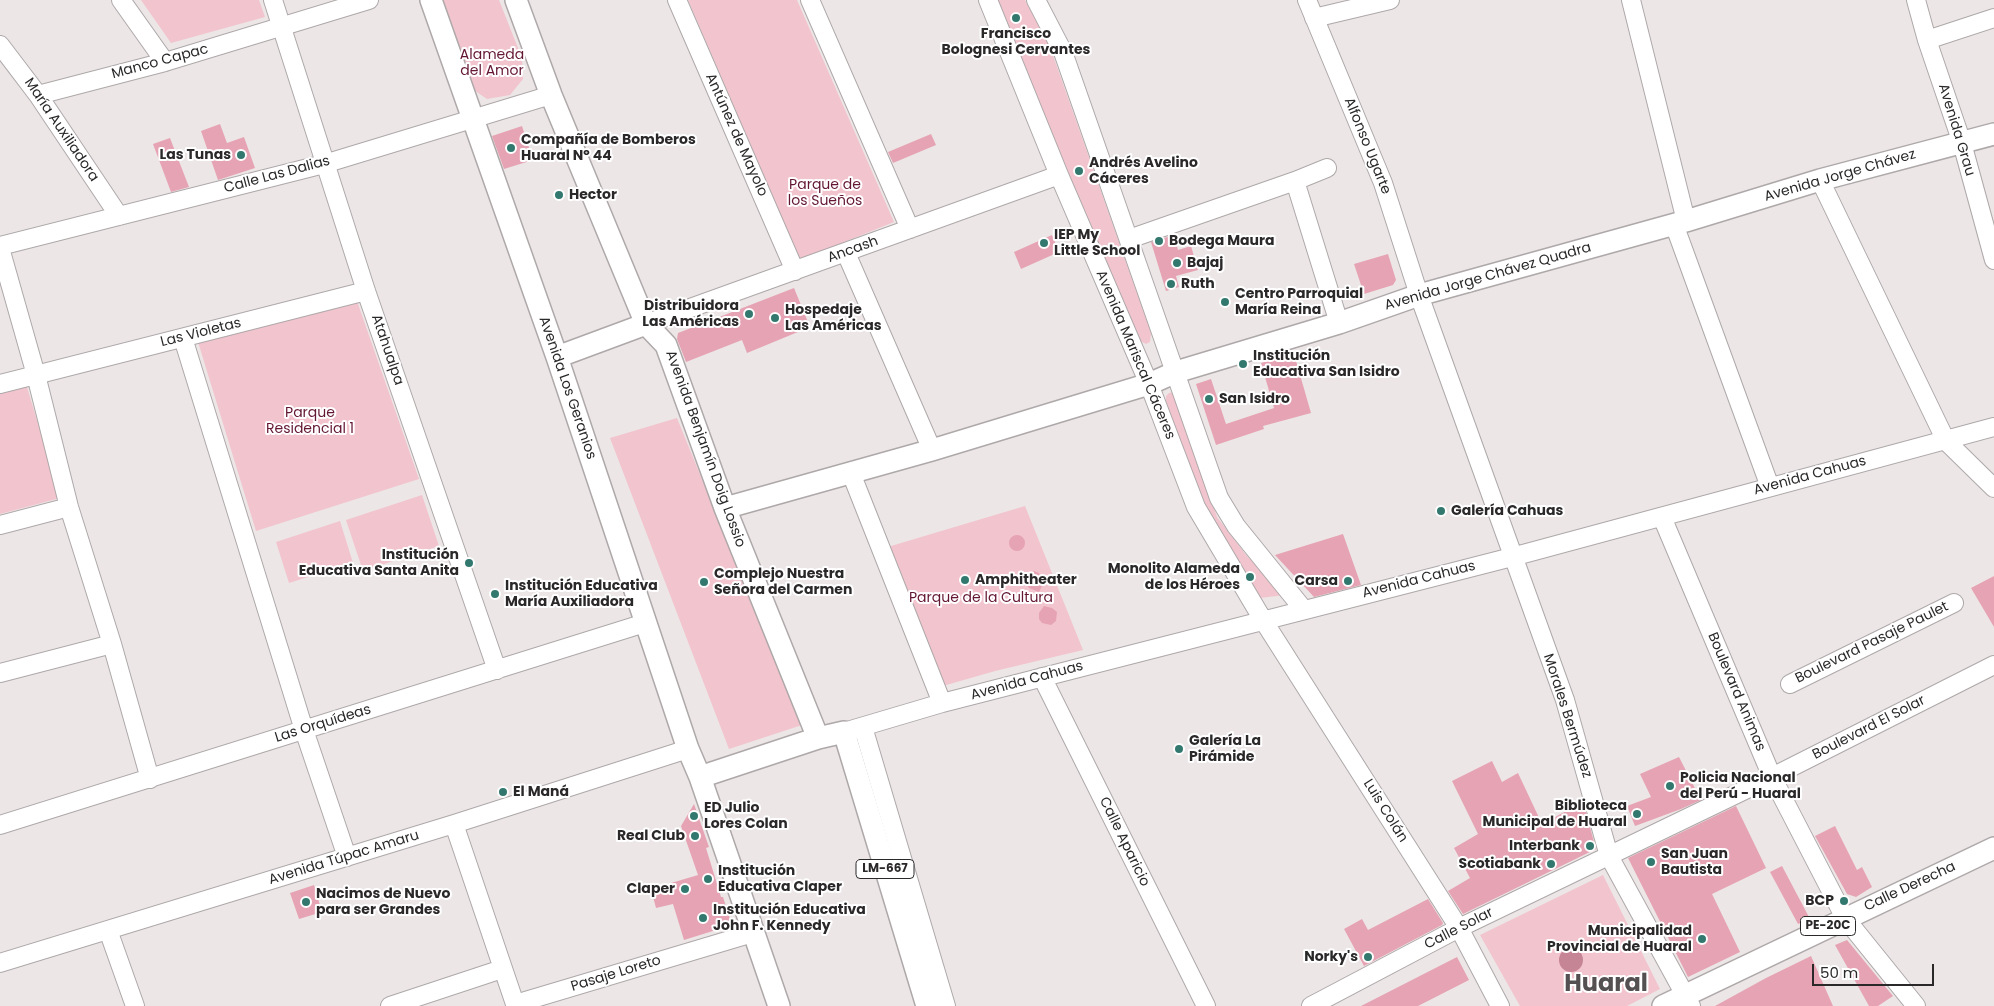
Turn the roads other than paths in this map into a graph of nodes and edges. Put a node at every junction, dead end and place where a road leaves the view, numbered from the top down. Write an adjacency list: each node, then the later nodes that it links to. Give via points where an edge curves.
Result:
1 (121, 0): 19 (street)
2 (272, 0): 16 (street, Atahualpa)
3 (369, 0): 16 (street, Manco Capac)
4 (431, 0): 22 (main road, Avenida Los Geranios)
5 (516, 0): 21 (main road, Avenida Benjamín Doig Lossio)
6 (677, 0): 37 (street, Antúnez de Mayolo)
7 (810, 0): 32 (street)
8 (988, 0): 27 (street, Avenida Mariscal Cáceres)
9 (1307, 0): 14 (street, Alfonso Ugarte)
10 (1390, 0): 14 (street)
11 (1631, 0): 31 (street)
12 (1916, 0): 17 (street, Avenida Grau)
13 (1040, 1): 33 (street, via 1063,52)
14 (1314, 18): 39 (street, Alfonso Ugarte, via 1370,148)
15 (1994, 18): 17 (street)
16 (281, 28): 19 (street, Manco Capac); 25 (street, Atahualpa)
17 (1927, 40): 24 (street, Avenida Grau)
18 (0, 45): 20 (street, María Auxiliadora)
19 (165, 62): 20 (street, Manco Capac)
20 (38, 95): 30 (street, María Auxiliadora)
21 (551, 95): 22 (street, Calle Las Dalias); 41 (main road, Avenida Benjamín Doig Lossio)
22 (474, 119): 25 (street, Calle Las Dalias); 43 (main road, Avenida Los Geranios)
23 (1994, 134): 24 (main road, Avenida Jorge Chávez)
24 (1962, 143): 28 (main road, Avenida Jorge Chávez); 36 (street, Avenida Grau)
25 (324, 164): 30 (street, Calle Las Dalias); 38 (street, Atahualpa)
26 (1327, 168): 29 (street)
27 (1059, 176): 32 (street, Ancash); 47 (street, Avenida Mariscal Cáceres)
28 (1820, 180): 31 (main road, Avenida Jorge Chávez); 49 (street)
29 (1295, 181): 33 (street); 40 (street)
30 (119, 216): 34 (street, Calle Las Dalias)
31 (1680, 223): 39 (main road, Avenida Jorge Chávez Quadra); 52 (street)
32 (910, 229): 35 (street, Ancash)
33 (1129, 239): 44 (street)
34 (0, 247): 45 (street)
35 (846, 252): 37 (street, Ancash); 50 (street)
36 (1994, 260)
37 (795, 271): 41 (street, Ancash)
38 (366, 291): 42 (street, Las Violetas); 65 (street, Atahualpa)
39 (1419, 295): 40 (main road, Avenida Jorge Chávez Quadra); 58 (street, Alfonso Ugarte)
40 (1340, 323): 44 (main road, Avenida Jorge Chávez Quadra)
41 (646, 324): 43 (main road); 55 (main road, Avenida Benjamín Doig Lossio, via 666,344)
42 (183, 338): 45 (street, Las Violetas); 71 (street)
43 (557, 357): 62 (main road, Avenida Los Geranios)
44 (1176, 372): 47 (main road, Avenida Jorge Chávez Quadra); 60 (street, via 1219,498 1236,526)
45 (36, 376): 46 (street, Las Violetas); 54 (street)
46 (0, 384)
47 (1149, 384): 50 (main road, Avenida Jorge Chávez Quadra); 61 (street, Avenida Mariscal Cáceres, via 1196,506)
48 (1994, 427): 49 (street, Avenida Cahuas)
49 (1946, 441): 52 (street, Avenida Cahuas); 53 (street)
50 (932, 450): 51 (main road, Avenida Jorge Chávez Quadra)
51 (851, 473): 55 (main road, Avenida Jorge Chávez Quadra); 69 (street)
52 (1770, 487): 56 (street, Avenida Cahuas)
53 (1994, 488)
54 (69, 507): 57 (street); 63 (street)
55 (724, 508): 72 (main road, Avenida Benjamín Doig Lossio)
56 (1662, 516): 58 (street, Avenida Cahuas); 75 (street, Boulevard Animas)
57 (0, 525)
58 (1512, 557): 60 (street, Avenida Cahuas); 80 (street, Morales Bermúdez, via 1564,700)
59 (1954, 603): 68 (street, Boulevard Pasaje Paulet)
60 (1304, 610): 61 (street, Avenida Cahuas)
61 (1264, 620): 67 (street, Avenida Cahuas); 83 (street, Luis Colán)
62 (645, 624): 65 (street, Las Orquídeas); 73 (main road, Avenida Los Geranios)
63 (112, 644): 66 (street); 76 (street)
64 (1994, 665): 75 (street, Boulevard El Solar)
65 (497, 670): 71 (street, Las Orquídeas)
66 (0, 673)
67 (1042, 677): 69 (street, Avenida Cahuas); 94 (street, Calle Aparicio)
68 (1790, 684)
69 (942, 703): 70 (street, Avenida Cahuas)
70 (853, 729): 72 (main road); 92 (main road, LM-667); 93 (street)
71 (304, 730): 76 (street, Las Orquídeas); 81 (street)
72 (818, 738): 74 (main road)
73 (688, 749): 74 (main road, Avenida Los Geranios); 77 (street, Avenida Túpac Amaru)
74 (700, 777): 85 (main road, Avenida Los Geranios)
75 (1772, 777): 80 (street, Boulevard El Solar); 82 (street, Boulevard Animas)
76 (150, 779): 78 (street, Las Orquídeas)
77 (454, 824): 81 (street, Avenida Túpac Amaru); 87 (street)
78 (0, 825)
79 (1994, 848): 82 (main road, Calle Derecha / PE-20C)
80 (1609, 856): 83 (street, Calle Solar); 88 (street, Morales Bermúdez)
81 (347, 857): 84 (street, Avenida Túpac Amaru)
82 (1845, 918): 88 (main road, Calle Derecha / PE-20C); 98 (street, Boulevard Animas)
83 (1459, 928): 95 (street, Calle Solar); 96 (street, Luis Colán)
84 (108, 930): 86 (street, Avenida Túpac Amaru); 89 (street)
85 (753, 933): 87 (street, Pasaje Loreto, via 515,1004); 91 (main road, Avenida Los Geranios)
86 (0, 963)
87 (502, 969): 90 (street)
88 (1689, 1001): 97 (main road, Calle Derecha / PE-20C)
89 (135, 1006)
90 (390, 1006)
91 (780, 1006)
92 (926, 1006)
93 (946, 1006)
94 (1206, 1006)
95 (1311, 1006)
96 (1500, 1006)
97 (1664, 1006)
98 (1916, 1006)

